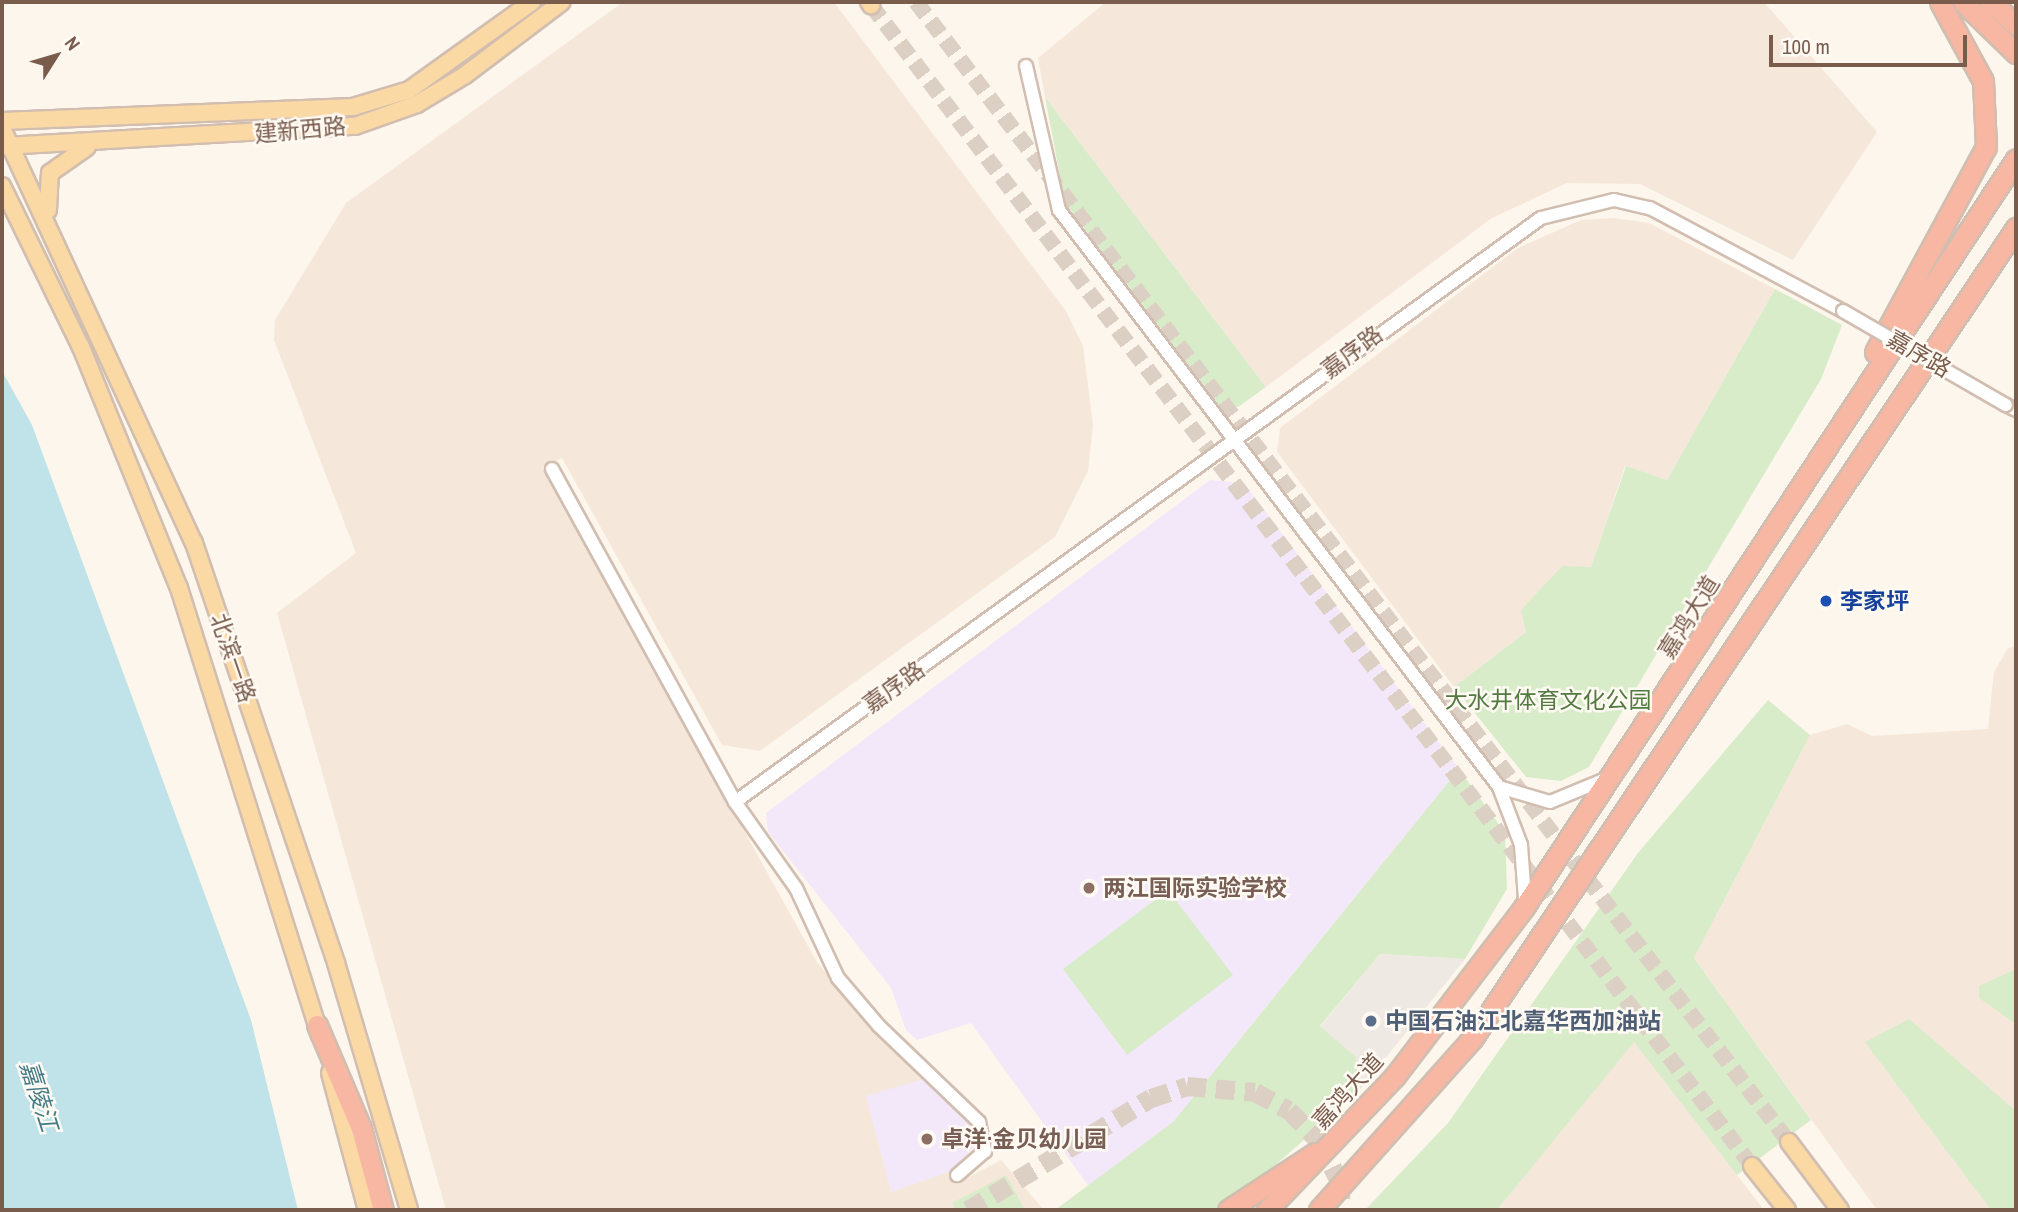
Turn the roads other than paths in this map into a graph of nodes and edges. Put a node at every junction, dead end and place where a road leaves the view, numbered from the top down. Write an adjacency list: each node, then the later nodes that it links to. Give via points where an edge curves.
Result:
1 (532, 2): 9 (main road, 建新西路, via 409,90 353,107)
2 (562, 2): 11 (main road, 建新西路, via 446,87 355,126)
3 (1940, 2): 20 (highway, via 1983,81 1986,147 1903,291)
4 (1963, 2): 7 (highway)
5 (1990, 2): 6 (highway)
6 (2016, 25)
7 (2016, 53)
8 (1026, 66): 21 (street, via 1059,210)
9 (2, 121)
10 (2, 128): 12 (main road, 北滨一路)
11 (103, 142): 12 (main road, 建新西路); 16 (main road, via 73,151 50,173 44,198)
12 (6, 146): 16 (main road, 北滨一路)
13 (2016, 159): 20 (highway, 嘉鸿大道)
14 (2, 186): 27 (main road, 北滨一路, via 81,347 178,588)
15 (2016, 228): 18 (highway)
16 (55, 236): 34 (main road, 北滨一路, via 194,543 336,963)
17 (2016, 253): 18 (highway)
18 (1948, 331): 37 (highway, via 1472,1040)
19 (2011, 408): 21 (street, 嘉序路, bridge, via 1650,208 1614,200 1578,204 1507,237)
20 (1841, 423): 23 (highway, 嘉鸿大道)
21 (1234, 442): 24 (street); 25 (street, 嘉序路)
22 (552, 469): 25 (street)
23 (1615, 771): 24 (street, via 1568,799 1532,799); 26 (highway, 嘉鸿大道)
24 (1499, 788): 26 (street, via 1523,857)
25 (735, 802): 31 (street, via 796,888 838,978 879,1026 979,1122 985,1151)
26 (1524, 907): 28 (highway, 嘉鸿大道, via 1446,1014)
27 (317, 1025): 32 (main road, 北滨一路); 33 (highway, via 361,1128)
28 (1345, 1133): 35 (highway); 36 (highway, 嘉鸿大道)
29 (1789, 1142): 39 (main road)
30 (1752, 1166): 38 (main road)
31 (957, 1175)
32 (367, 1210)
33 (383, 1210)
34 (409, 1210)
35 (1228, 1210)
36 (1267, 1210)
37 (1319, 1210)
38 (1787, 1210)
39 (1840, 1210)

